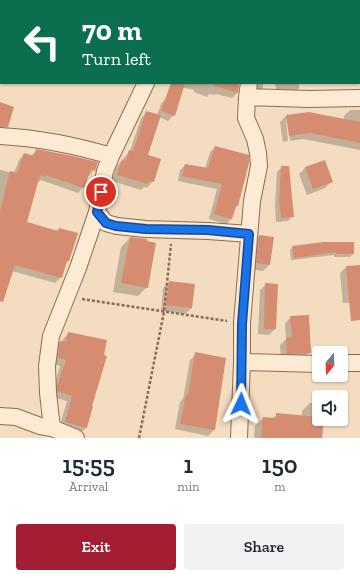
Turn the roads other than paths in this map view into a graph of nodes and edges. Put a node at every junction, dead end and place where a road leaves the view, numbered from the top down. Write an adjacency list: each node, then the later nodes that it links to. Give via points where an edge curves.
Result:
1 (146, 84): 5 (street)
2 (248, 90): 3 (street, via 309,99); 7 (street, via 246,118 257,146 259,166)
3 (360, 98)
4 (0, 136): 5 (street, via 58,142)
5 (111, 156): 6 (street, via 105,171)
6 (97, 212): 7 (street, via 106,223 116,226); 13 (street, via 51,336 47,366)
7 (249, 234): 8 (street, via 242,324)
8 (242, 362): 11 (street); 15 (street)
9 (360, 362): 10 (street)
10 (348, 363)
11 (312, 364)
12 (0, 416): 13 (street, via 16,417)
13 (52, 428): 14 (street)
14 (76, 438)
15 (240, 438)

